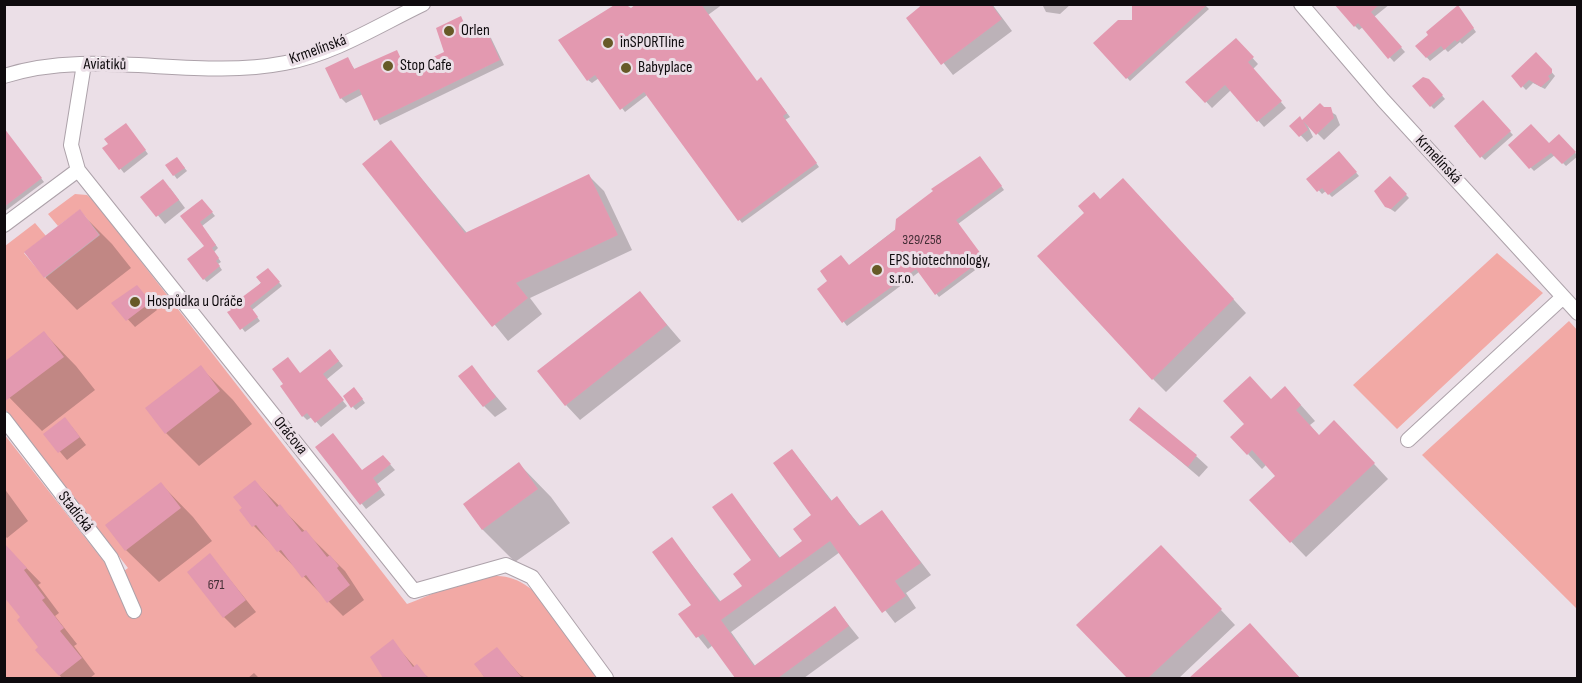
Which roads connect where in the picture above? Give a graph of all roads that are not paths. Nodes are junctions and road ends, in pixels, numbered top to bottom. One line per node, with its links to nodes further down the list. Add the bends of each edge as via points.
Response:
1 (423, 4): 4 (street, Krmelínská, via 304,58 262,66)
2 (1301, 4): 8 (street, Krmelínská)
3 (84, 64): 4 (street, Aviatiků); 5 (street, Aviatiků, via 44,66); 6 (street, Oráčova, via 71,145)
4 (206, 68)
5 (4, 76)
6 (78, 170): 7 (street); 13 (street, Oráčova, via 414,591 506,565 532,578)
7 (4, 225)
8 (1563, 297): 9 (street, Krmelínská); 11 (street)
9 (1578, 313)
10 (4, 419): 12 (street, Stadická, via 111,558)
11 (1408, 440)
12 (134, 611)
13 (606, 678)

